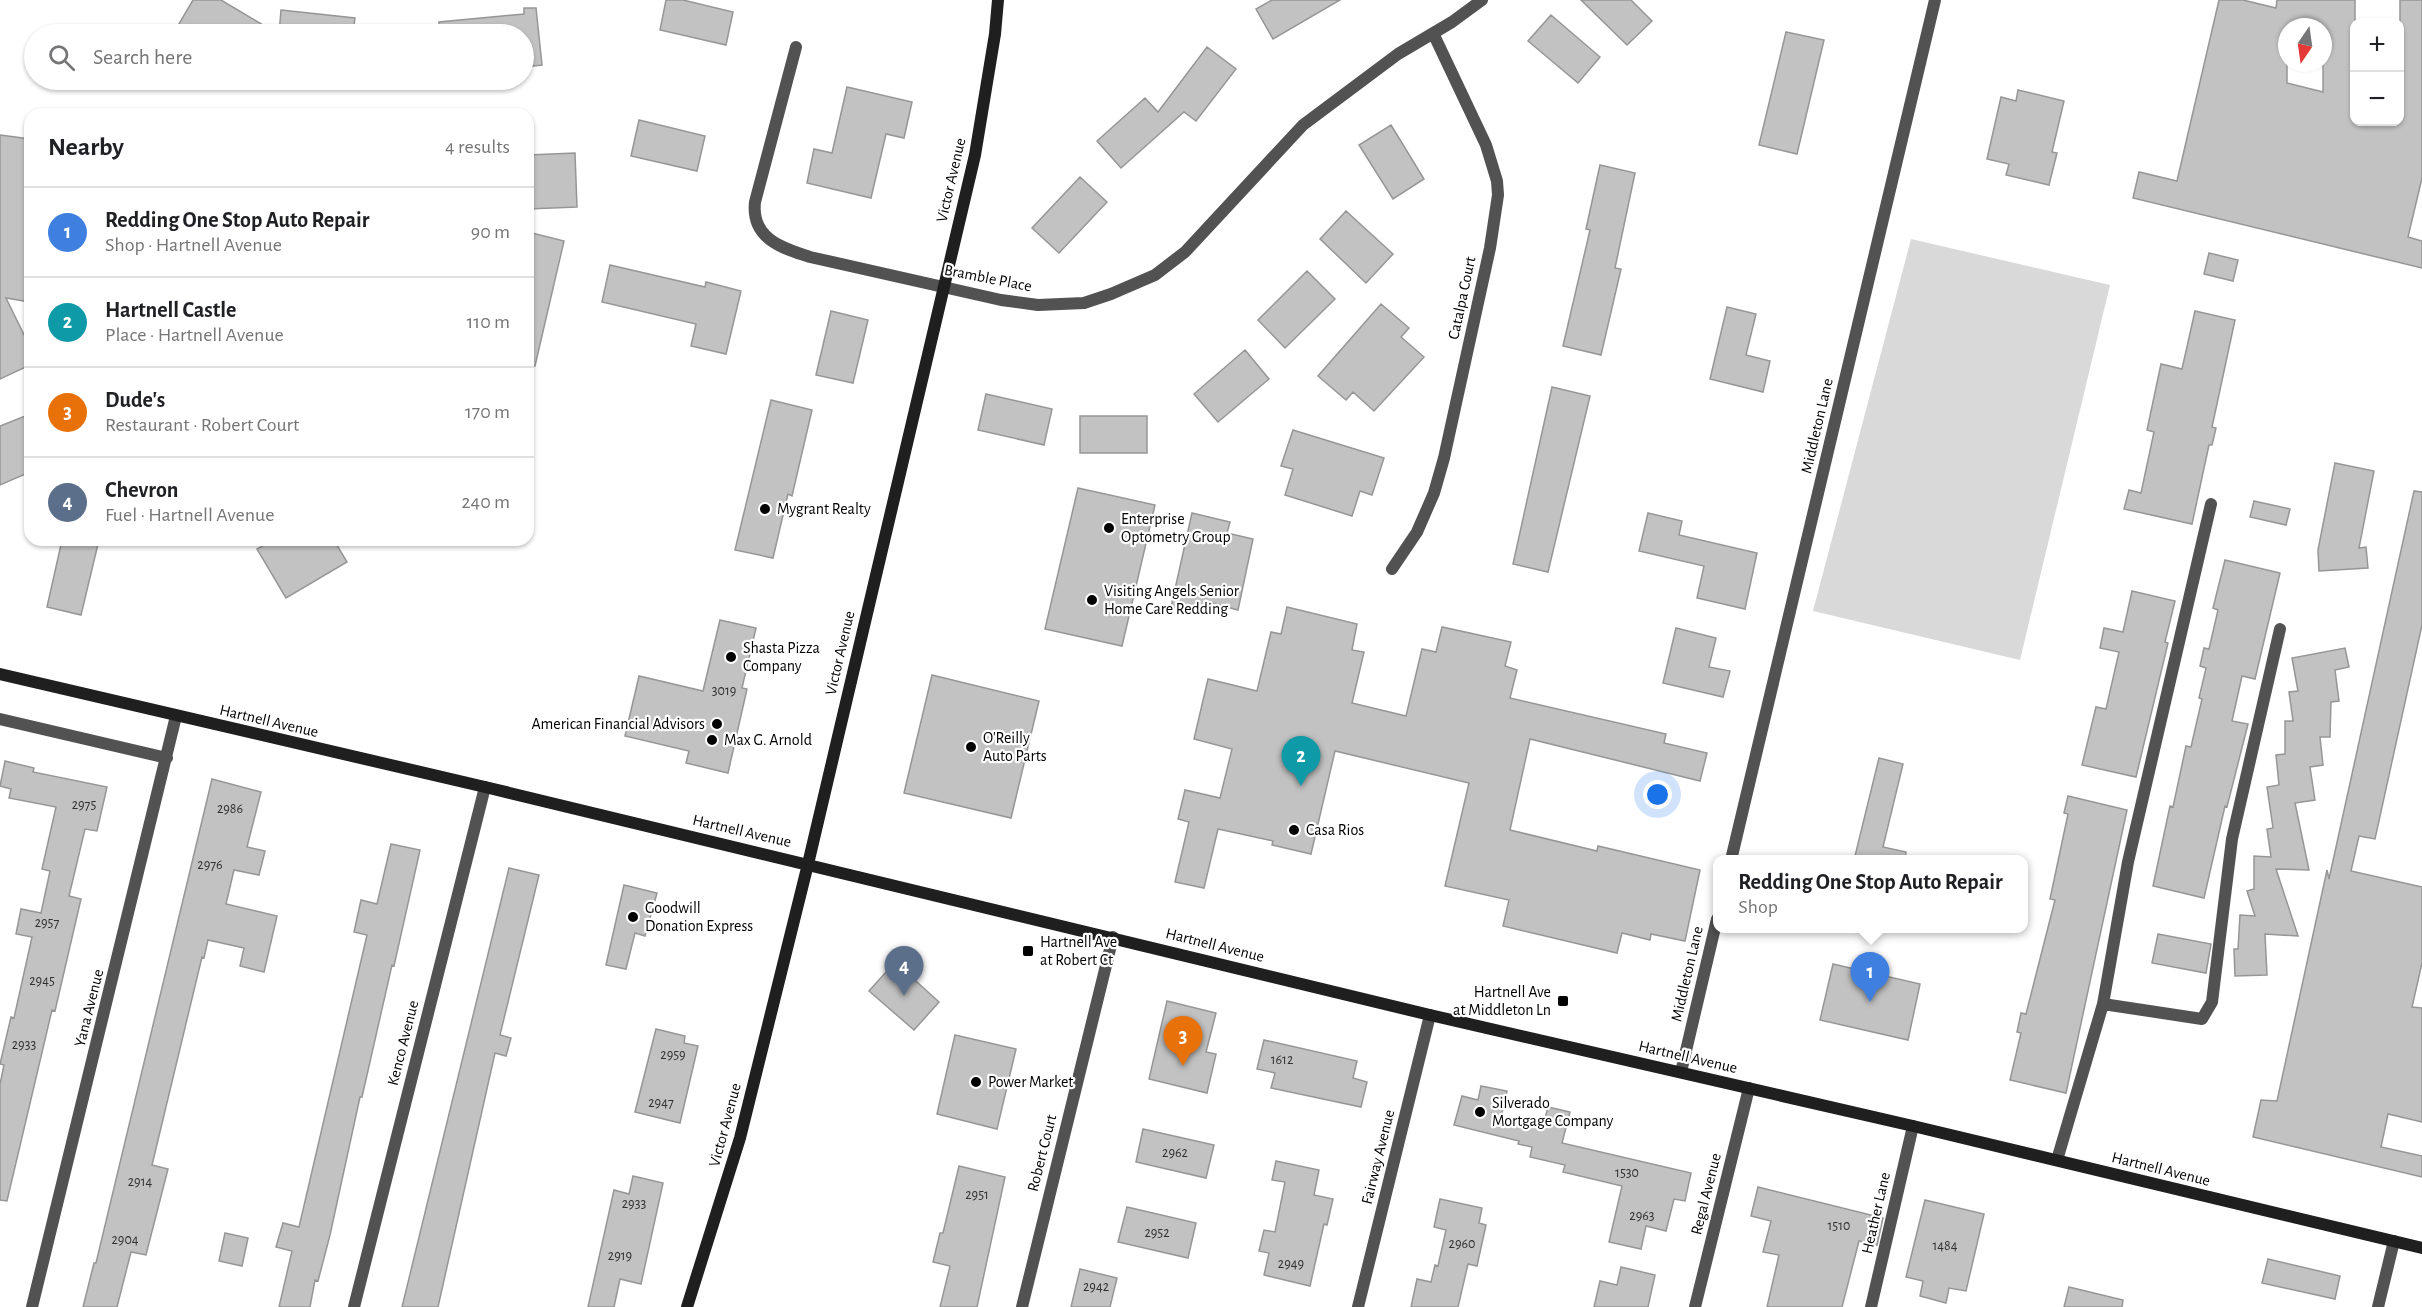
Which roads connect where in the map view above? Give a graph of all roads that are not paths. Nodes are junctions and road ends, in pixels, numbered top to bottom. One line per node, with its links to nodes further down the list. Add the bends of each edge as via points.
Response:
1 (998, 0): 6 (main road, Victor Avenue, via 975,155)
2 (1482, 0): 4 (street, Bramble Place)
3 (1935, 0): 15 (street, Middleton Lane)
4 (1433, 33): 6 (street, Bramble Place, via 1361,80 1303,125 1185,252 1155,275 1084,303 1038,305); 8 (street, Catalpa Court, via 1486,145 1497,181 1497,212 1434,493 1417,532)
5 (796, 47): 6 (street, Bramble Place, via 755,202 755,222 771,241 790,251)
6 (942, 286): 16 (main road, Victor Avenue)
7 (2211, 504): 19 (street, via 2128,862)
8 (1392, 569)
9 (2280, 630): 19 (street, via 2232,839 2212,1002 2202,1019)
10 (0, 674): 11 (main road, Hartnell Avenue)
11 (176, 716): 13 (street, Yana Avenue); 14 (main road, Hartnell Avenue)
12 (0, 719): 13 (street)
13 (167, 758): 27 (street, Yana Avenue)
14 (485, 787): 16 (main road, Hartnell Avenue); 28 (street, Kenco Avenue)
15 (1732, 855)
16 (808, 864): 18 (main road, Hartnell Avenue); 29 (main road, Victor Avenue, via 740,1137)
17 (1714, 933): 21 (street, Middleton Lane)
18 (1113, 938): 20 (main road, Hartnell Avenue); 30 (street, Robert Court)
19 (2103, 1004): 24 (street)
20 (1430, 1015): 21 (main road, Hartnell Avenue); 31 (street, Fairway Avenue)
21 (1681, 1072): 22 (main road, Hartnell Avenue)
22 (1749, 1088): 23 (main road, Hartnell Avenue); 32 (street, Regal Avenue)
23 (1913, 1126): 24 (main road, Hartnell Avenue); 33 (street, Heather Lane)
24 (2056, 1161): 25 (main road, Hartnell Avenue)
25 (2394, 1241): 26 (main road, Hartnell Avenue); 34 (street)
26 (2422, 1248)
27 (32, 1307)
28 (354, 1307)
29 (687, 1307)
30 (1022, 1307)
31 (1358, 1307)
32 (1695, 1307)
33 (1871, 1307)
34 (2378, 1307)

